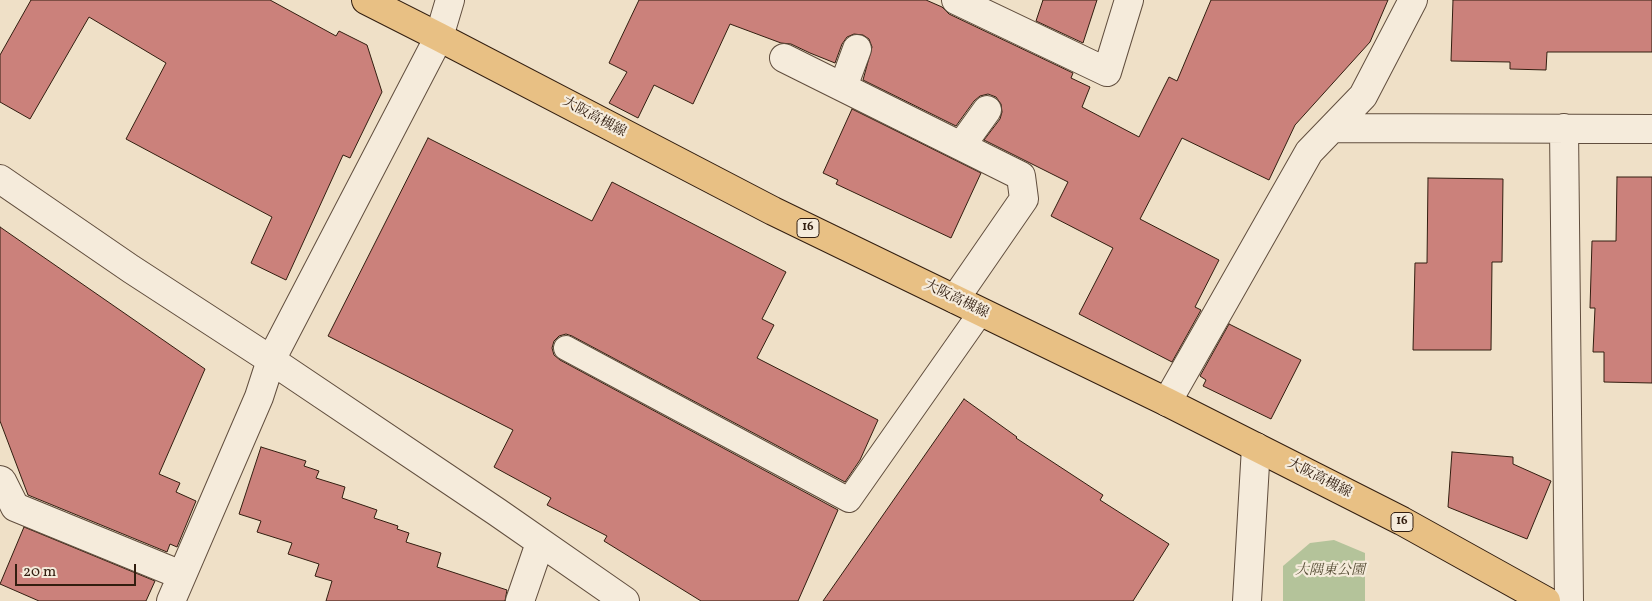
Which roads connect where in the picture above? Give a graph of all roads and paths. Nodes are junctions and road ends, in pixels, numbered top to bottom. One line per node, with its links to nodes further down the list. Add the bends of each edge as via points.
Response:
1 (366, 0): 6 (main road, 大阪高槻線 / 16)
2 (450, 0): 6 (street)
3 (956, 0): 4 (street, via 1106,72)
4 (1129, 0)
5 (1413, 0): 11 (street, via 1363,96)
6 (439, 36): 16 (main road, 大阪高槻線 / 16, via 773,211); 19 (street)
7 (857, 49): 9 (street)
8 (784, 58): 9 (street)
9 (843, 88): 14 (street)
10 (987, 110): 14 (street)
11 (1333, 128): 12 (street); 20 (street, via 1309,152)
12 (1564, 128): 13 (street); 30 (street)
13 (1652, 129)
14 (961, 146): 16 (street, via 1021,176 1024,199)
15 (0, 179): 19 (street)
16 (955, 299): 17 (main road, 大阪高槻線 / 16)
17 (982, 312): 18 (lane, via 850,500); 20 (main road, 大阪高槻線 / 16)
18 (566, 348)
19 (271, 360): 23 (street); 24 (street, via 259,397)
20 (1167, 402): 21 (main road, 大阪高槻線 / 16)
21 (1256, 447): 28 (street); 29 (main road, 大阪高槻線 / 16, via 1402,521)
22 (0, 480): 24 (street, via 15,507)
23 (540, 543): 26 (street); 27 (street)
24 (182, 575): 25 (street)
25 (171, 601)
26 (520, 601)
27 (625, 601)
28 (1247, 601)
29 (1546, 601)
30 (1569, 601)

